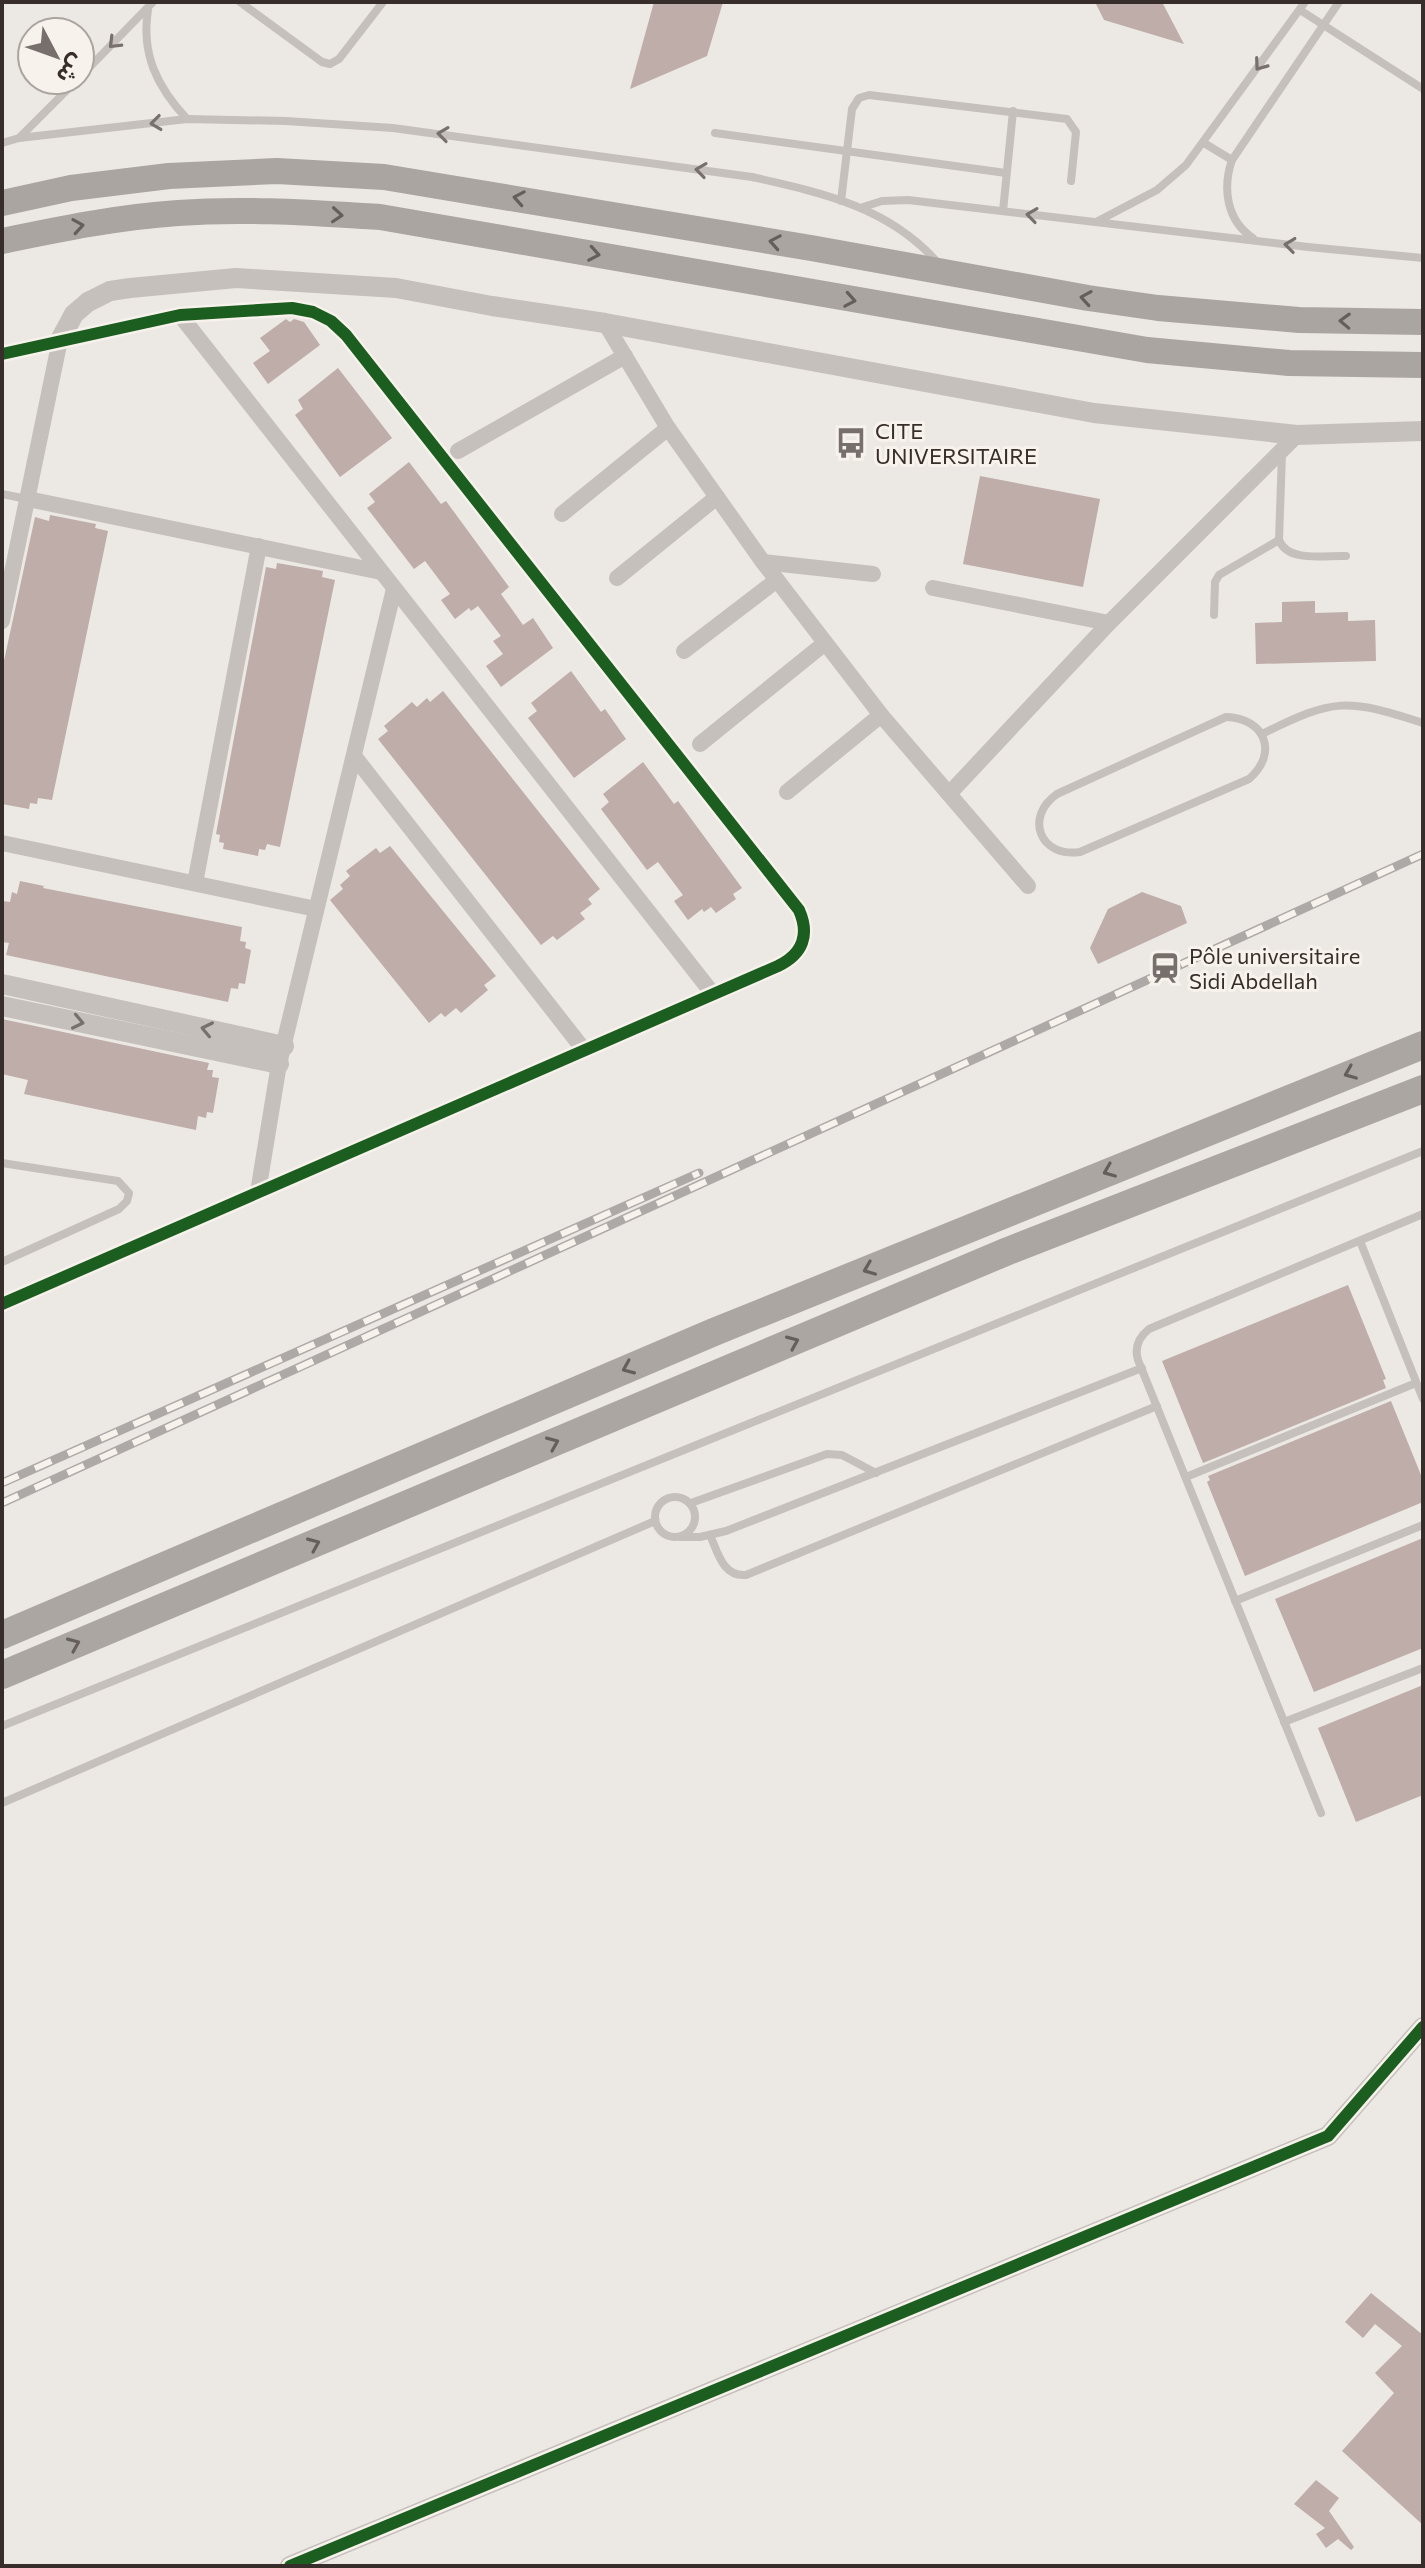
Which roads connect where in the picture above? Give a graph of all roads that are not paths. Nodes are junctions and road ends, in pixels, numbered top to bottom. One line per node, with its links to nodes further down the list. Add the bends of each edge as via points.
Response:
1 (240, 2): 2 (lane, via 330,64)
2 (383, 2)
3 (1339, 2): 6 (lane)
4 (151, 6): 7 (lane, one-way to 7); 11 (lane, via 145,29 151,67)
5 (1302, 6): 6 (lane); 15 (lane, one-way to 15)
6 (1323, 25): 8 (lane); 17 (lane)
7 (96, 62)
8 (1423, 89)
9 (62, 96): 13 (lane)
10 (1013, 111): 16 (lane, via 864,96 854,103); 18 (lane); 19 (lane, via 1060,117 1073,125)
11 (187, 119): 13 (lane, one-way to 13); 20 (lane, one-way to 11, via 752,177 393,128)
12 (715, 133): 16 (lane)
13 (19, 138): 14 (lane)
14 (2, 143)
15 (1204, 143): 17 (lane); 24 (lane, via 1157,190)
16 (847, 150): 18 (lane); 20 (lane)
17 (1232, 160): 26 (lane, via 1226,182 1229,208 1244,233)
18 (1006, 173): 23 (lane)
19 (1071, 181)
20 (841, 201): 22 (lane)
21 (2, 203): 28 (main road, one-way to 21, via 384,177 277,171 169,176)
22 (863, 207): 23 (lane, via 895,199); 28 (lane, via 910,235)
23 (1003, 211): 24 (lane, one-way to 23)
24 (1098, 221): 26 (lane)
25 (2, 241): 35 (main road, one-way to 35, via 77,225 178,213 380,217 1147,350 1289,363)
26 (1257, 241): 27 (lane, one-way to 26)
27 (1423, 258)
28 (946, 273): 30 (main road, one-way to 28, via 1299,320 1158,308)
29 (180, 315): 32 (street); 49 (street); 72 (street, via 292,308 322,317 346,335 799,910 805,937 791,960)
30 (1423, 322)
31 (605, 323): 32 (street, via 396,288 236,278 110,291 74,314); 34 (street); 38 (street, via 1094,413)
32 (60, 340): 33 (street); 43 (street)
33 (2, 354)
34 (625, 356): 36 (street); 40 (street)
35 (1423, 365)
36 (668, 428): 42 (street); 44 (street)
37 (1423, 431): 38 (street)
38 (1297, 435): 39 (street)
39 (1282, 449): 45 (lane); 57 (street)
40 (458, 451)
41 (2, 494): 43 (lane)
42 (717, 497): 48 (street); 51 (street)
43 (28, 499): 46 (street); 56 (street)
44 (562, 514)
45 (1279, 540): 47 (lane, via 1293,555); 55 (lane, via 1219,575)
46 (259, 546): 49 (street); 68 (street)
47 (1346, 556)
48 (763, 562): 50 (street); 52 (street)
49 (381, 572): 54 (street)
50 (873, 574)
51 (617, 578)
52 (777, 580): 58 (street); 59 (street)
53 (933, 588): 57 (street)
54 (394, 589): 64 (street); 72 (street)
55 (1214, 615)
56 (2, 621)
57 (1109, 623): 66 (street)
58 (825, 643): 60 (street); 63 (street)
59 (684, 651)
60 (881, 715): 65 (street); 66 (street)
61 (1423, 723): 62 (lane, via 1343,704 1303,714)
62 (1262, 734): 62 (lane, via 1266,747 1259,771 1239,784 1080,852 1057,851 1041,834 1041,811 1057,794 1218,720 1240,717)
63 (700, 744)
64 (354, 756): 70 (street); 75 (street)
65 (787, 792)
66 (949, 794): 69 (street)
67 (2, 843): 68 (street)
68 (195, 883): 70 (street)
69 (1028, 886)
70 (316, 909): 76 (street)
71 (2, 984): 76 (street, one-way to 71)
72 (713, 994): 75 (street)
73 (2, 1006): 76 (street, one-way to 76)
74 (1423, 1045): 97 (highway, one-way to 97, via 714,1332)
75 (584, 1050): 80 (street)
76 (281, 1055): 80 (street)
77 (1423, 1089): 99 (highway, one-way to 77, via 1008,1251)
78 (1423, 1151): 101 (lane)
79 (2, 1163): 83 (lane, via 118,1181 129,1193 119,1209)
80 (258, 1192): 84 (street)
81 (1423, 1214): 82 (lane)
82 (1360, 1241): 85 (lane, via 1149,1329 1137,1348); 86 (lane)
83 (2, 1262)
84 (2, 1304)
85 (1142, 1368): 88 (lane); 89 (lane)
86 (1416, 1383): 87 (lane); 90 (lane)
87 (1423, 1399)
88 (1157, 1406): 90 (lane); 94 (lane, via 751,1574 736,1575 727,1569)
89 (876, 1473): 91 (lane, via 842,1455 827,1454); 94 (lane)
90 (1186, 1477): 96 (lane)
91 (691, 1503): 92 (lane, via 677,1496 663,1500); 95 (lane, via 695,1523)
92 (655, 1521): 95 (lane, via 664,1534); 102 (lane)
93 (1423, 1525): 96 (lane)
94 (710, 1535): 95 (lane)
95 (680, 1537)
96 (1235, 1601): 100 (lane)
97 (2, 1635)
98 (1423, 1668): 100 (lane)
99 (2, 1675)
100 (1284, 1722): 103 (lane)
101 (2, 1726)
102 (2, 1803)
103 (1321, 1813)
104 (1423, 2027): 105 (street, via 1328,2136)
105 (290, 2566)

